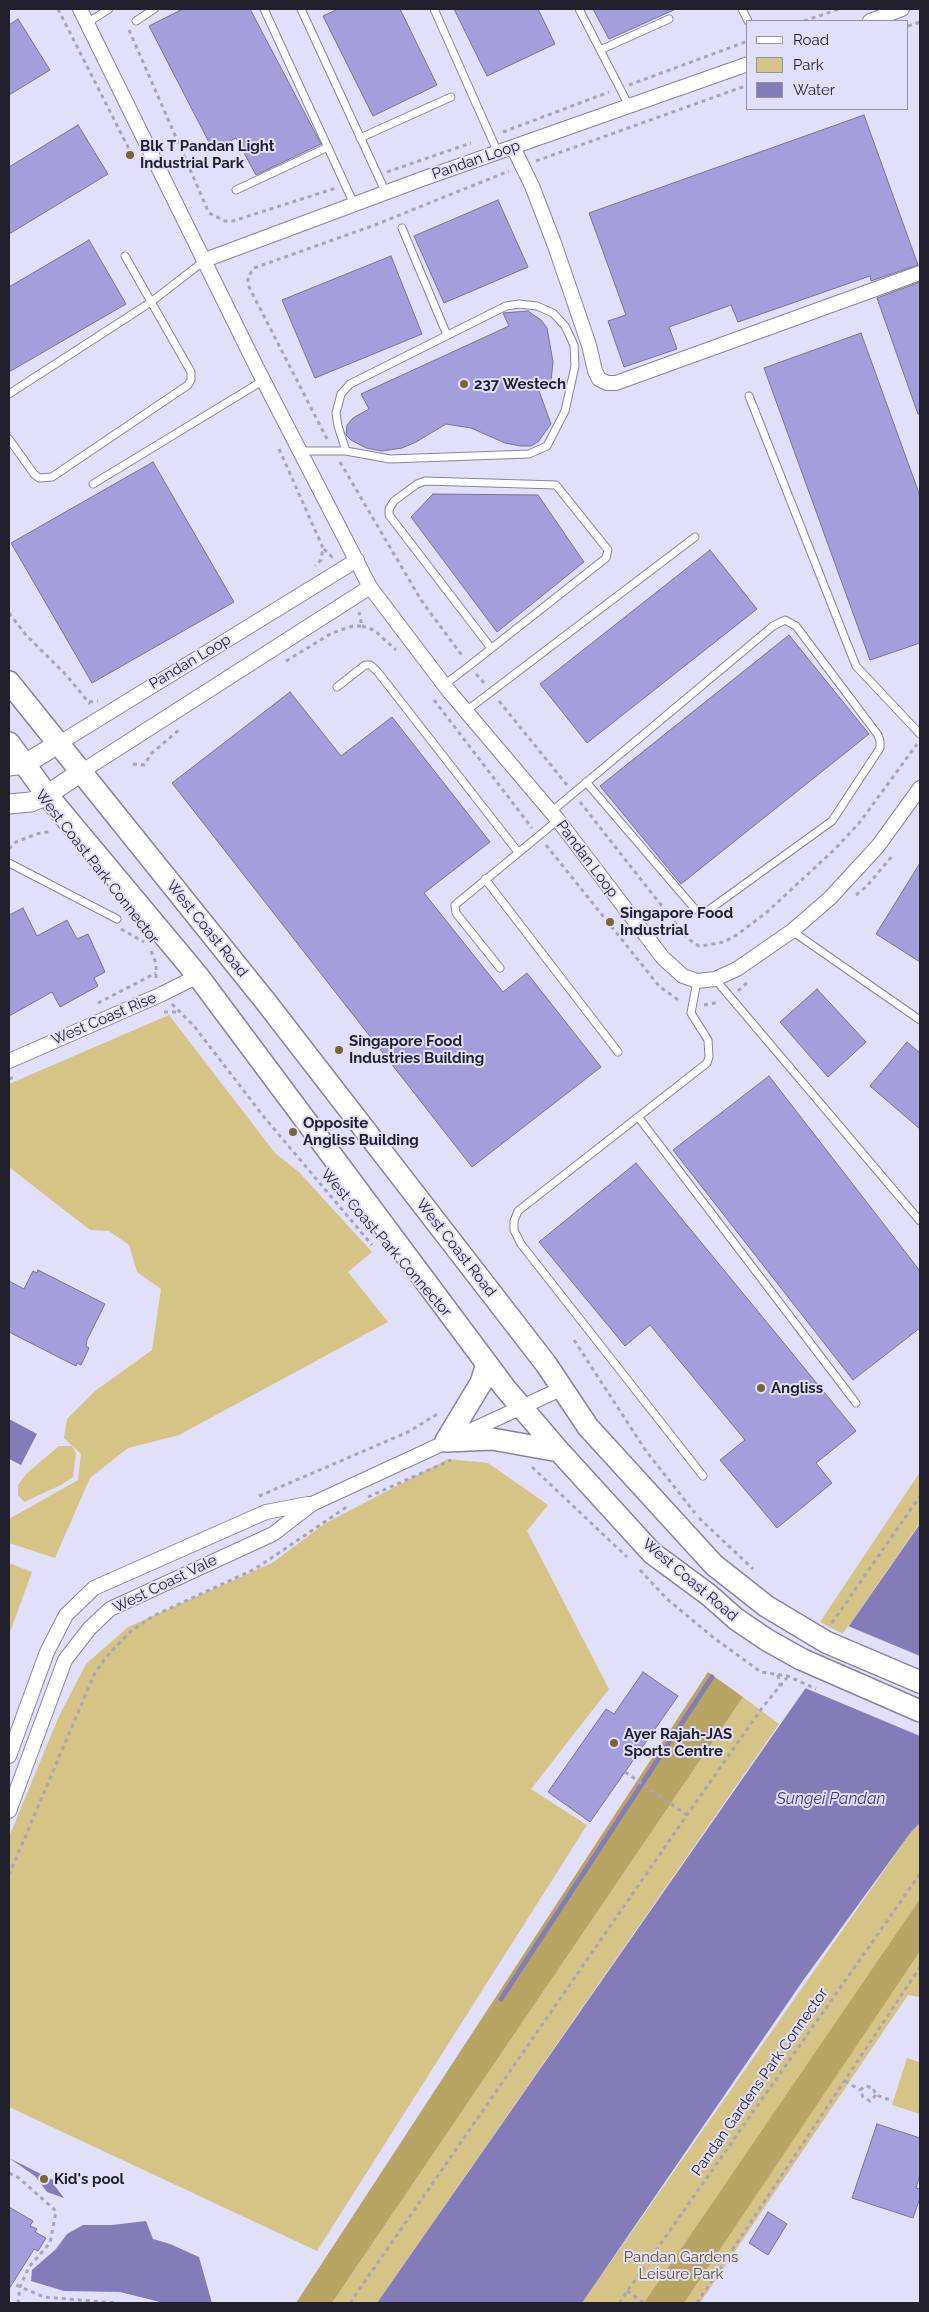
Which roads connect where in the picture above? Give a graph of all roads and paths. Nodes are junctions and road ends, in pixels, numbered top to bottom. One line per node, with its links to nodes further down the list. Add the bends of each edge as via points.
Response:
1 (80, 9): 15 (street, Pandan Loop)
2 (109, 9): 15 (lane)
3 (154, 9): 14 (lane)
4 (264, 9): 24 (lane)
5 (300, 9): 23 (lane)
6 (434, 9): 26 (lane)
7 (579, 9): 17 (lane)
8 (839, 9): 12 (path)
9 (902, 9): 10 (street)
10 (887, 11): 13 (street)
11 (669, 19): 17 (lane)
12 (807, 20)
13 (872, 20)
14 (136, 21)
15 (87, 23): 33 (street, Pandan Loop)
16 (746, 42): 20 (path)
17 (600, 50): 20 (lane)
18 (746, 65): 22 (street, Pandan Loop)
19 (746, 86): 27 (path)
20 (620, 88): 22 (lane)
21 (451, 97): 23 (lane)
22 (629, 106): 25 (street, Pandan Loop)
23 (360, 138): 29 (lane)
24 (328, 147): 28 (lane); 30 (lane)
25 (513, 148): 26 (street, Pandan Loop); 27 (street)
26 (498, 153): 29 (street, Pandan Loop)
27 (523, 166): 34 (street, via 554,243 595,371 607,383 616,383); 42 (path, via 375,225 254,268 248,284)
28 (236, 190)
29 (386, 193): 30 (street, Pandan Loop)
30 (354, 204): 33 (street, Pandan Loop)
31 (402, 228): 36 (lane)
32 (125, 256): 35 (lane)
33 (205, 260): 35 (lane); 37 (street, Pandan Loop)
34 (920, 273)
35 (152, 302): 38 (lane); 40 (lane, via 191,372 188,385 52,477 39,478 34,474)
36 (447, 335): 43 (lane, via 350,384 341,394 336,412); 43 (lane, via 506,306 519,304 537,306 553,313 565,326 574,345 575,366 565,411 547,446 529,454 390,459)
37 (264, 380): 41 (street, Pandan Loop); 44 (lane)
38 (9, 394)
39 (750, 396): 60 (lane, via 856,666)
40 (9, 439)
41 (301, 451): 42 (lane); 46 (street, Pandan Loop)
42 (333, 451): 43 (lane); 52 (path, via 421,600)
43 (346, 451)
44 (93, 484)
45 (695, 537): 56 (lane)
46 (357, 560): 47 (street, Pandan Loop); 63 (street, Pandan Loop)
47 (370, 587): 54 (street, Pandan Loop); 65 (street)
48 (9, 613): 58 (path)
49 (362, 626): 51 (path, via 374,630)
50 (491, 648): 50 (lane, via 606,558 607,546 556,485 425,481 417,484 394,501 389,514); 52 (lane)
51 (399, 654)
52 (469, 666): 54 (lane); 56 (path)
53 (9, 682): 63 (main road, West Coast Road)
54 (444, 685): 59 (street, Pandan Loop)
55 (337, 687): 75 (lane, via 365,665 377,671)
56 (492, 692): 59 (lane); 68 (path)
57 (428, 693): 66 (path)
58 (94, 708)
59 (466, 711): 72 (street, Pandan Loop)
60 (920, 734)
61 (920, 740): 68 (path, via 860,822 836,848 767,912 724,942 707,946 699,946 687,938)
62 (9, 743): 64 (main road, West Coast Road)
63 (58, 744): 64 (street, Pandan Loop); 65 (main road, West Coast Road)
64 (17, 765): 69 (main road, West Coast Road)
65 (81, 772): 69 (street); 94 (main road, West Coast Road, via 266,1002)
66 (493, 777)
67 (586, 782): 67 (lane, via 694,908 706,912 832,821 880,748 880,741 796,626 784,620); 68 (lane)
68 (573, 793): 72 (lane)
69 (47, 795): 71 (street, via 31,802); 82 (main road, West Coast Road)
70 (918, 795): 80 (street, via 878,846 830,898)
71 (9, 804)
72 (555, 816): 75 (lane); 84 (street, Pandan Loop, via 662,958 683,976)
73 (58, 836): 74 (path, West Coast Park Connector, via 51,830 16,842)
74 (9, 849)
75 (518, 852): 77 (lane)
76 (9, 863): 78 (lane)
77 (485, 879): 81 (lane, via 458,901 454,909); 87 (lane)
78 (117, 919)
79 (137, 931): 85 (path, West Coast Park Connector, via 156,963 156,984)
80 (792, 931): 83 (street, via 736,970); 86 (lane)
81 (500, 968)
82 (198, 976): 85 (street, West Coast Rise); 93 (main road, West Coast Road)
83 (715, 979): 84 (street); 90 (lane)
84 (697, 981): 89 (lane, via 691,1013 708,1040 707,1063)
85 (162, 994): 88 (street, West Coast Rise); 91 (path, West Coast Park Connector, via 194,1026 264,1117)
86 (920, 1020)
87 (618, 1052)
88 (9, 1061)
89 (638, 1118): 95 (lane); 100 (lane, via 518,1211 514,1230 521,1244)
90 (920, 1221)
91 (379, 1253)
92 (574, 1340): 106 (path, via 646,1451 698,1516)
93 (487, 1364): 96 (main road, West Coast Road); 98 (main road)
94 (563, 1388): 96 (street, West Coast Vale); 107 (main road, West Coast Road, via 588,1427 714,1565 766,1606)
95 (856, 1403)
96 (522, 1407): 98 (street, West Coast Vale); 99 (main road, West Coast Road)
97 (443, 1410): 102 (path, via 408,1432)
98 (451, 1450): 99 (main road, via 492,1439); 103 (path); 104 (street, West Coast Vale)
99 (559, 1451): 108 (main road, West Coast Road, via 652,1553 736,1619)
100 (704, 1476)
101 (920, 1496): 107 (path)
102 (256, 1498)
103 (367, 1498)
104 (312, 1504): 113 (street, West Coast Vale, via 266,1512 94,1588 66,1615 47,1652); 115 (street, West Coast Vale, via 273,1534 110,1609 89,1629 65,1660)
105 (348, 1506): 118 (path, via 255,1569 154,1616 132,1631 106,1657 94,1675)
106 (754, 1570)
107 (827, 1635): 110 (main road, West Coast Road)
108 (806, 1661): 111 (path); 112 (main road, West Coast Road)
109 (778, 1675): 111 (path)
110 (920, 1682)
111 (780, 1686): 116 (path)
112 (920, 1711)
113 (9, 1756)
114 (625, 1772): 116 (path)
115 (9, 1810)
116 (687, 1815): 130 (path)
117 (920, 1874): 127 (path, Pandan Gardens Park Connector)
118 (9, 1875)
119 (920, 1967): 120 (path)
120 (845, 2081): 121 (path); 133 (path)
121 (860, 2090): 122 (path, via 866,2086 873,2088); 122 (path, via 870,2101)
122 (876, 2094): 123 (path)
123 (893, 2101)
124 (9, 2173): 126 (path, via 56,2211 50,2243 29,2267)
125 (9, 2282): 126 (path)
126 (20, 2287): 128 (path); 129 (path, via 44,2297)
127 (627, 2291): 131 (path, Pandan Gardens Park Connector); 132 (path)
128 (18, 2303)
129 (116, 2303)
130 (350, 2303)
131 (619, 2303)
132 (644, 2303)
133 (697, 2303)

